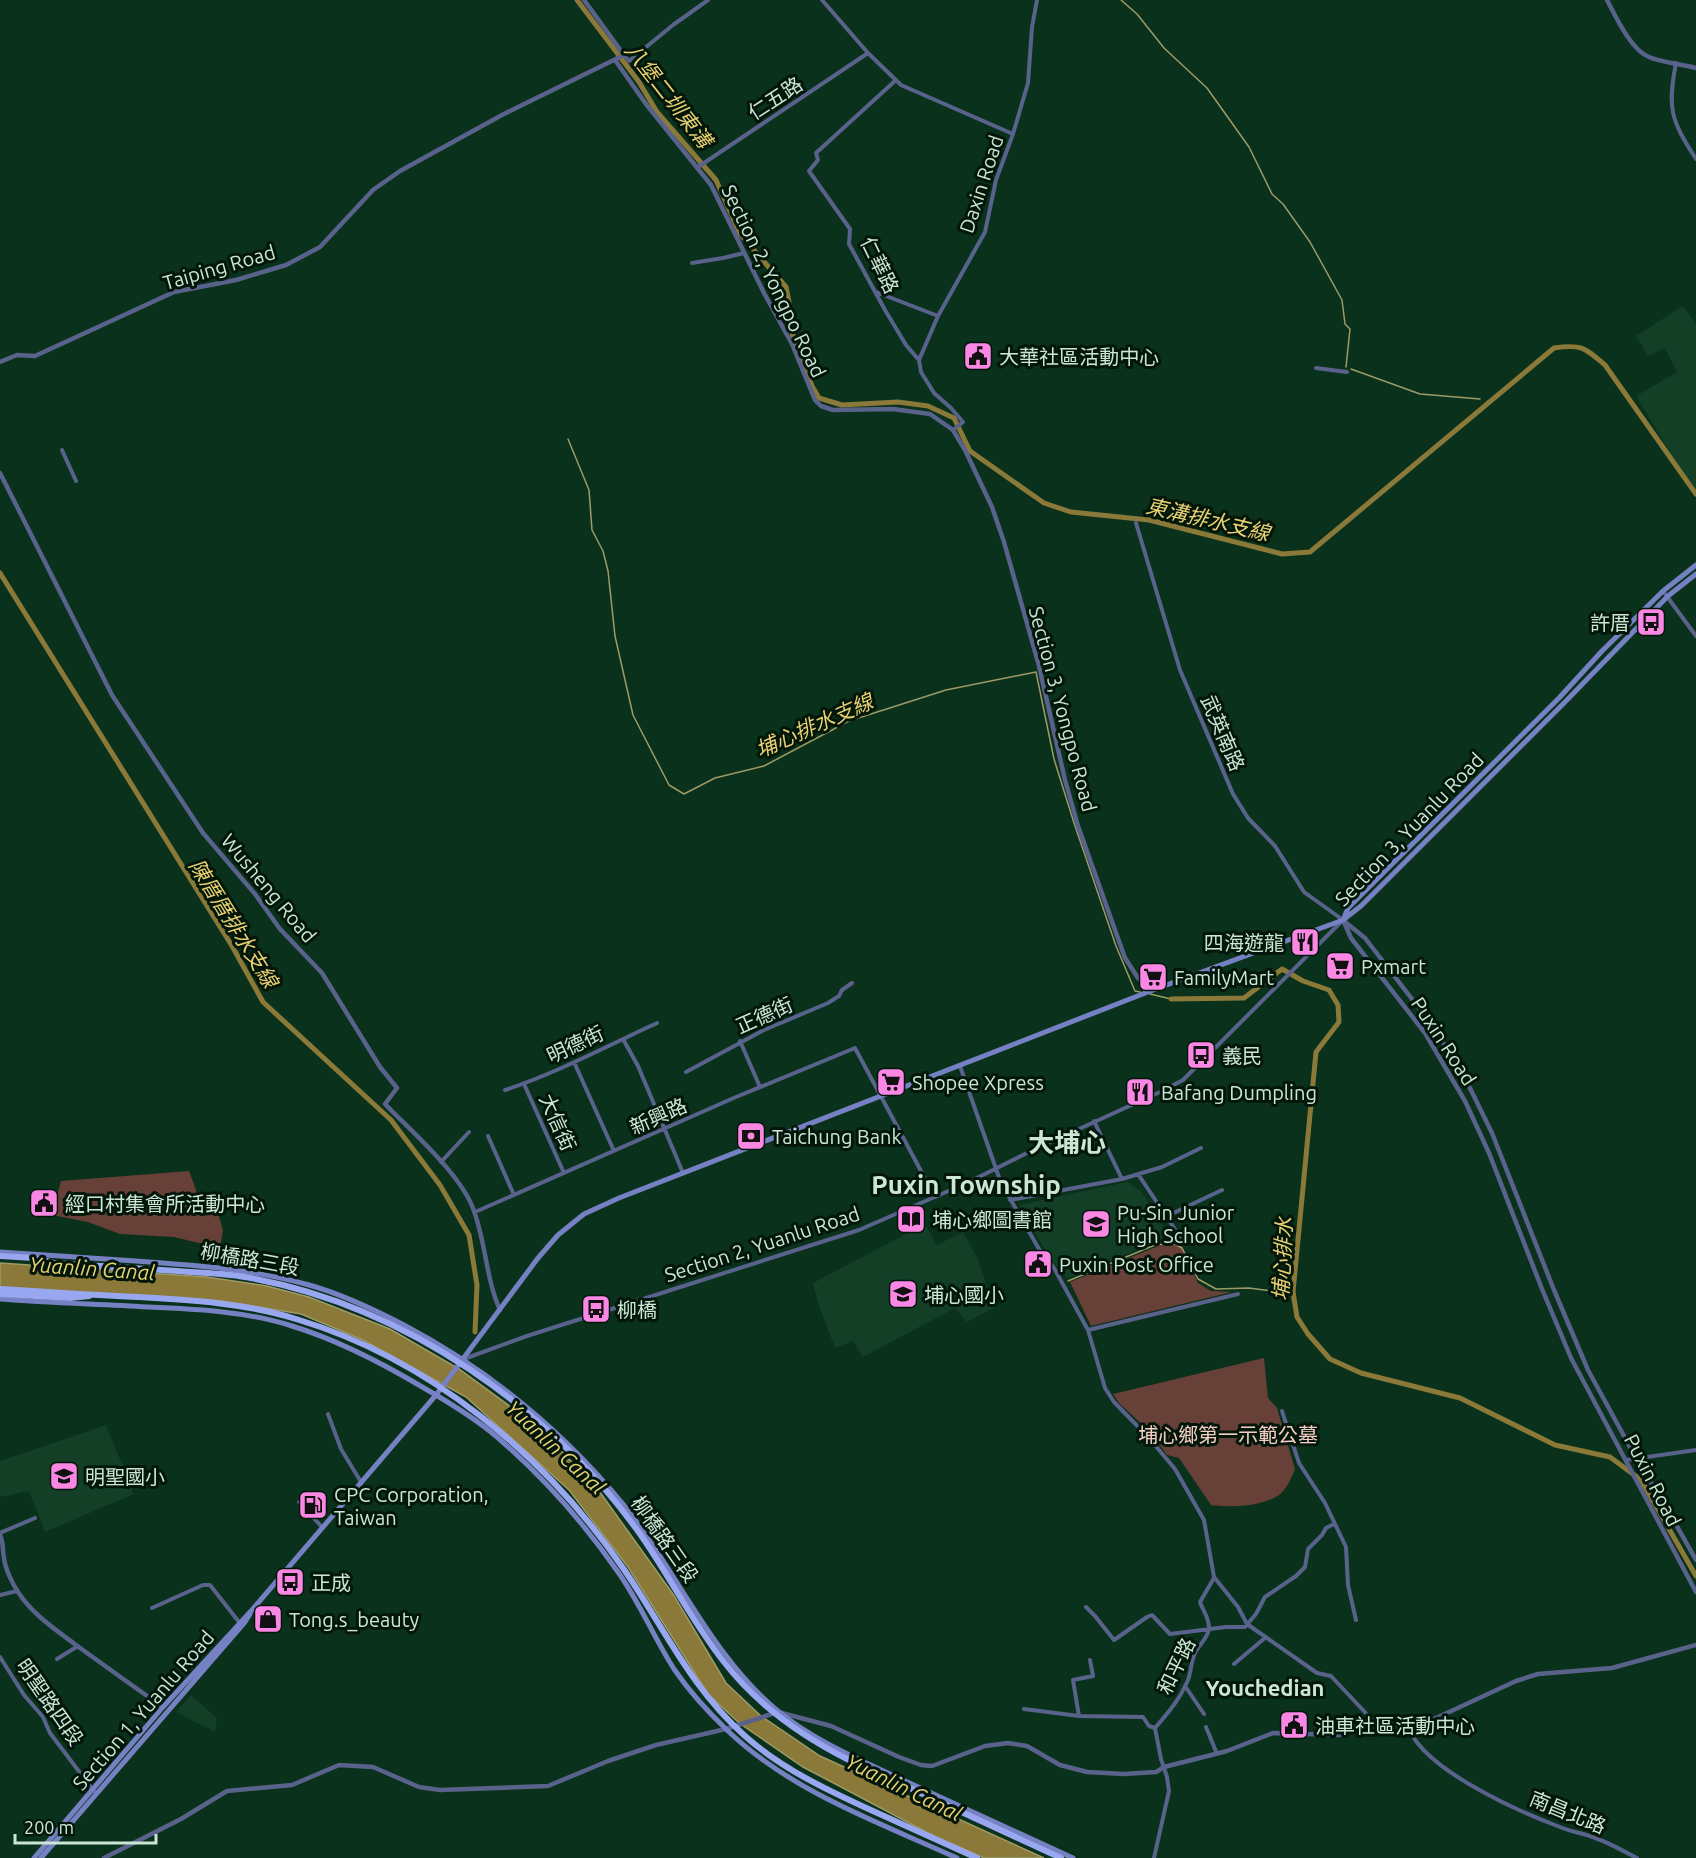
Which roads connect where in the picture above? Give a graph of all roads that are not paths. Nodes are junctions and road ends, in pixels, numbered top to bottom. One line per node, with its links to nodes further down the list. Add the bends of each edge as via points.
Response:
1 (584, 0): 7 (street)
2 (708, 0): 7 (street, via 629,61)
3 (822, 0): 6 (street)
4 (1037, 0): 12 (street, Daxin Road, via 1028,83)
5 (1607, 0): 9 (street, via 1641,52)
6 (868, 53): 11 (street); 14 (street, 仁五路)
7 (624, 55): 8 (street, Taiping Road)
8 (615, 60): 14 (street, Section 2, Yongpo Road); 20 (street, Taiping Road, via 400,171 373,190 320,247 294,260 236,280 174,292 35,356 17,355)
9 (1676, 63): 10 (street); 13 (street, via 1671,112)
10 (1696, 68)
11 (896, 80): 12 (street); 17 (street, 仁華路, via 816,153 818,160 809,171 850,229 849,244)
12 (1013, 134): 18 (street, Daxin Road, via 996,180 985,232)
13 (1696, 159)
14 (698, 167): 15 (street, Section 2, Yongpo Road)
15 (744, 253): 16 (street); 23 (street, Section 2, Yongpo Road, via 821,406 833,410 919,412 930,414)
16 (692, 263)
17 (876, 292): 18 (street); 19 (street, 仁華路)
18 (938, 316): 19 (street, Daxin Road)
19 (919, 360): 23 (street, via 921,372 934,393 963,422)
20 (0, 362)
21 (1316, 368): 22 (street)
22 (1347, 372)
23 (953, 430): 34 (street, Section 3, Yongpo Road, via 992,507 1004,542 1039,666 1065,780 1116,935 1138,978)
24 (62, 450): 26 (street)
25 (0, 472): 51 (street, Wusheng Road, via 112,695 203,833 280,930 322,973 397,1088 386,1104)
26 (76, 481)
27 (1136, 523): 32 (street, 武英南路, via 1180,670 1233,794 1248,818 1275,846 1304,892)
28 (1696, 565): 30 (main road, Section 3, Yuanlu Road)
29 (1696, 574): 30 (main road, Section 3, Yuanlu Road)
30 (1665, 593): 31 (street); 32 (main road, Section 3, Yuanlu Road, via 1602,651 1348,908)
31 (1696, 636)
32 (1342, 920): 34 (main road, Section 1, Yuanlu Road); 45 (street, Section 2, Yuanlu Road, via 1183,1080); 77 (street, Puxin Road, via 1365,938 1387,966 1432,1025 1464,1076 1492,1133 1588,1370); 78 (street, Puxin Road, via 1351,938 1425,1034 1465,1101 1490,1153 1566,1347)
33 (852, 982): 37 (street, 正德街, via 828,1003)
34 (1153, 990): 39 (main road, Section 1, Yuanlu Road)
35 (657, 1023): 36 (street, 明德街)
36 (623, 1039): 38 (street, 明德街); 46 (street)
37 (740, 1041): 40 (street, 正德街); 42 (street)
38 (574, 1062): 41 (street, 明德街); 50 (street)
39 (960, 1066): 44 (main road, Section 1, Yuanlu Road); 52 (street)
40 (686, 1071)
41 (524, 1084): 43 (street, 明德街); 53 (street, 大信街)
42 (760, 1088): 44 (street, 新興路, via 855,1048); 46 (street, 新興路)
43 (505, 1090)
44 (880, 1097): 54 (main road, Section 1, Yuanlu Road); 59 (street)
45 (1094, 1121): 52 (street, Section 2, Yuanlu Road); 56 (street)
46 (665, 1129): 50 (street, 新興路); 54 (street)
47 (469, 1132): 51 (street)
48 (488, 1136): 58 (street)
49 (1201, 1148): 55 (street)
50 (614, 1151): 53 (street, 新興路)
51 (440, 1162): 61 (street, Wusheng Road, via 466,1193)
52 (996, 1167): 59 (street, Section 2, Yuanlu Road); 60 (street)
53 (564, 1173): 58 (street, 新興路)
54 (684, 1173): 70 (main road, Section 1, Yuanlu Road, via 573,1220 538,1258)
55 (1138, 1174): 56 (street); 62 (street)
56 (1122, 1179): 60 (street)
57 (1222, 1190): 62 (street)
58 (514, 1196): 61 (street, 新興路)
59 (935, 1197): 72 (street, Section 2, Yuanlu Road, via 859,1230)
60 (1010, 1200): 71 (street)
61 (475, 1212): 70 (street, Wusheng Road, via 492,1294)
62 (1167, 1216): 63 (street)
63 (1184, 1244)
64 (0, 1256): 72 (main road, 柳橋路三段, via 195,1265 310,1285 368,1306); 123 (highway, bridge, via 249,1277 312,1293 418,1339 492,1386 538,1422 581,1464 638,1532 723,1661 787,1724 822,1747)
65 (0, 1289): 68 (highway, bridge)
66 (0, 1294): 68 (highway, bridge, via 70,1298)
67 (1238, 1294): 71 (street)
68 (94, 1295): 122 (highway, bridge, via 192,1300 298,1319 400,1363 471,1407 534,1461 587,1520 625,1570 681,1662 712,1703 746,1738 833,1792)
69 (0, 1299): 73 (main road, via 191,1309 270,1319 350,1348)
70 (500, 1310): 72 (main road, Section 1, Yuanlu Road)
71 (1088, 1330): 86 (street, via 1105,1388 1175,1469 1204,1520)
72 (464, 1359): 73 (main road, Section 1, Yuanlu Road); 107 (main road, 柳橋路三段, via 540,1417 584,1459 641,1527 724,1653)
73 (436, 1395): 79 (main road, Section 1, Yuanlu Road); 114 (main road, via 496,1437 581,1524 625,1582 674,1668)
74 (1282, 1411): 82 (street, via 1299,1462)
75 (328, 1414): 79 (street, via 341,1449)
76 (1696, 1450): 77 (street)
77 (1636, 1458): 78 (street); 85 (street, Puxin Road)
78 (1626, 1460): 88 (street, Puxin Road)
79 (361, 1482): 83 (main road, Section 1, Yuanlu Road)
80 (299, 1502): 83 (street)
81 (35, 1518): 84 (street)
82 (1334, 1524): 93 (street, via 1346,1547 1348,1585); 95 (street, via 1308,1549 1305,1567 1265,1597)
83 (322, 1527): 92 (main road, Section 1, Yuanlu Road)
84 (0, 1534): 87 (street, via 3,1559)
85 (1696, 1560)
86 (1214, 1578): 95 (street); 96 (street, 和平路, via 1200,1602)
87 (17, 1591): 89 (street); 99 (street, via 43,1621)
88 (1696, 1593)
89 (0, 1595)
90 (1086, 1607): 96 (street, via 1114,1640 1152,1615 1170,1634)
91 (152, 1608): 94 (street, via 210,1585)
92 (252, 1610): 94 (main road, Section 1, Yuanlu Road); 117 (main road, Section 1, Yuanlu Road)
93 (1356, 1620)
94 (239, 1622): 105 (main road, Section 1, Yuanlu Road)
95 (1247, 1624): 96 (street); 97 (street)
96 (1209, 1628): 104 (street, 和平路, via 1195,1652)
97 (1266, 1636): 103 (street); 110 (street, via 1317,1673 1331,1676)
98 (1696, 1645): 111 (street, via 1612,1668 1538,1674 1434,1719)
99 (78, 1646): 101 (street); 105 (street)
100 (0, 1658): 117 (street, 明聖路四段)
101 (57, 1659)
102 (1090, 1660): 109 (street, via 1093,1676 1073,1680)
103 (1234, 1664)
104 (1185, 1686): 108 (street); 113 (street, 和平路)
105 (163, 1707): 117 (main road, Section 1, Yuanlu Road)
106 (1024, 1709): 109 (street)
107 (778, 1712): 114 (street); 116 (street, via 831,1726 921,1765 932,1766 985,1746 1008,1743 1028,1746 1060,1765 1087,1772 1156,1772); 124 (main road, 柳橋路三段, via 848,1755)
108 (1204, 1714)
109 (1079, 1716): 113 (street, via 1143,1717)
110 (1375, 1723): 111 (street); 115 (street, via 1339,1735 1273,1733)
111 (1408, 1724): 126 (street, 南昌北路, via 1418,1745 1455,1775 1561,1828)
112 (1206, 1727): 115 (street)
113 (1155, 1728): 116 (street)
114 (726, 1729): 120 (street, via 656,1745 548,1786 440,1790 419,1787 373,1767 339,1765 292,1785 227,1791 182,1819); 121 (main road, via 802,1786)
115 (1217, 1754): 116 (street)
116 (1164, 1767): 125 (street, via 1169,1791)
117 (94, 1792): 118 (main road, Section 1, Yuanlu Road); 119 (main road, Section 1, Yuanlu Road)
118 (34, 1858)
119 (41, 1858)
120 (104, 1858)
121 (957, 1858)
122 (977, 1858)
123 (1061, 1858)
124 (1073, 1858)
125 (1154, 1858)
126 (1637, 1858)

